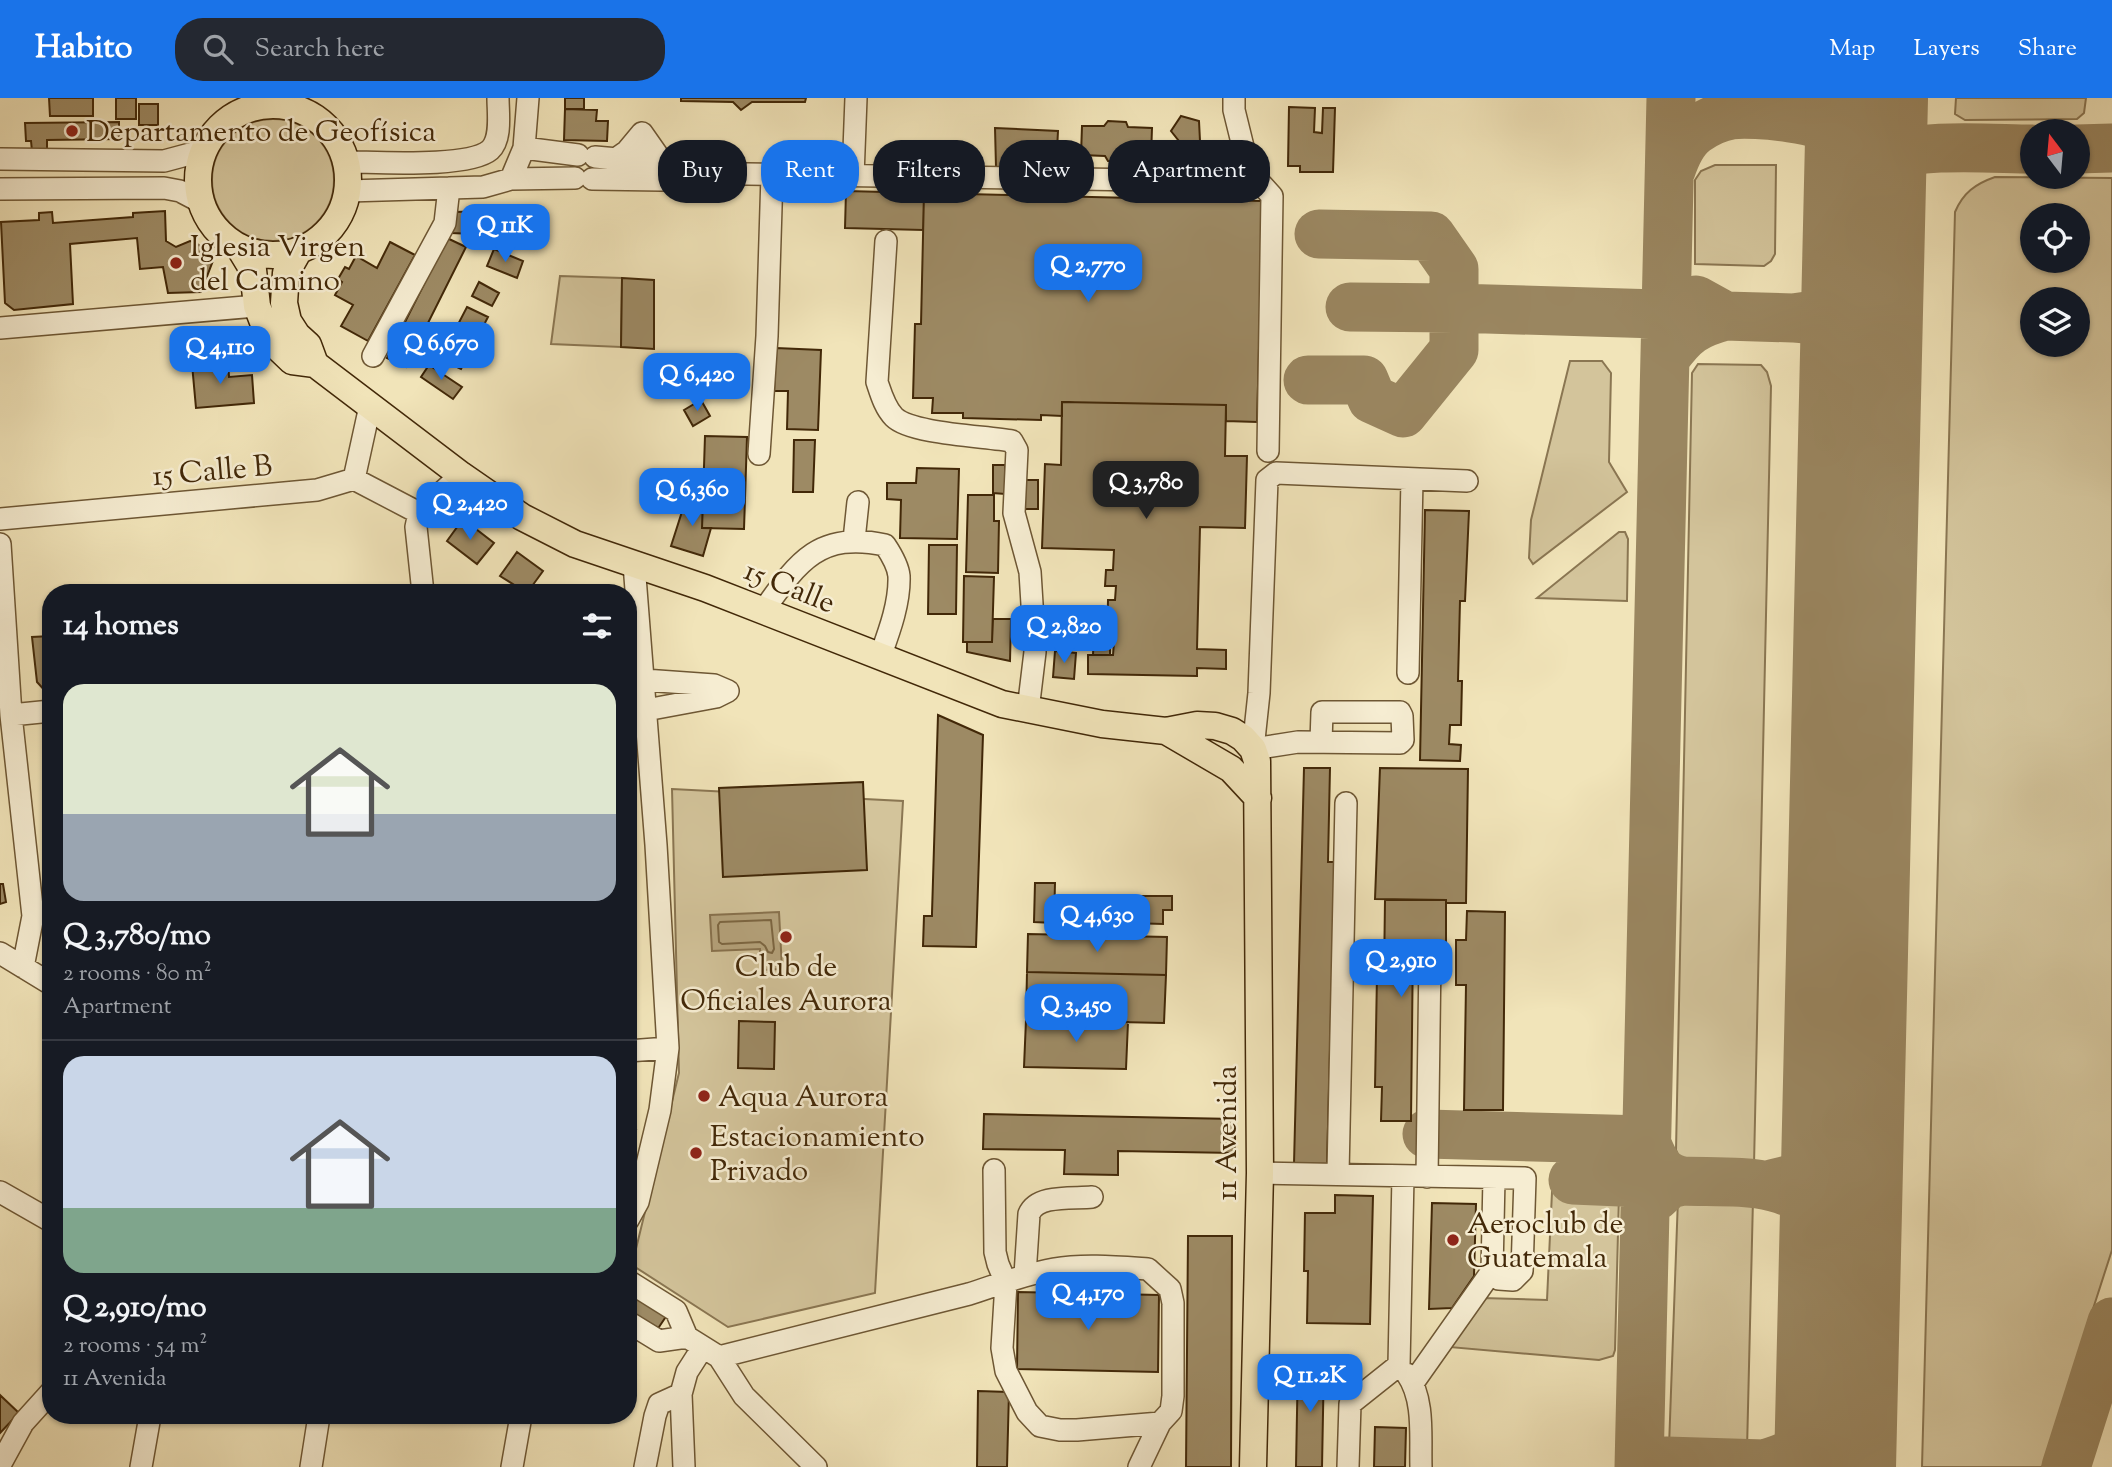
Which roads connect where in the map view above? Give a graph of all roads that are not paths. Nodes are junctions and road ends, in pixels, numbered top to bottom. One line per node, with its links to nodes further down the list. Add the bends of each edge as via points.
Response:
1 (498, 98): 11 (street, via 498,133 492,149 474,158)
2 (528, 98): 8 (street)
3 (856, 98): 7 (street)
4 (1234, 98): 30 (street, via 1249,171 1272,196)
5 (248, 104): 6 (main road); 9 (main road)
6 (302, 105): 11 (main road, via 335,137)
7 (854, 140)
8 (524, 148): 12 (street); 14 (street)
9 (205, 150): 10 (street, via 163,160); 20 (main road, via 198,184)
10 (0, 159)
11 (346, 162): 19 (main road)
12 (658, 165)
13 (859, 176): 16 (street)
14 (511, 179): 15 (street); 17 (street, via 483,187)
15 (658, 180)
16 (1108, 180)
17 (449, 188): 19 (street); 27 (street, via 444,223)
18 (0, 189): 20 (street, via 164,188)
19 (348, 191): 24 (main road, via 332,227)
20 (201, 202): 23 (main road, via 223,236)
21 (771, 203): 31 (street)
22 (886, 241): 50 (street, via 877,382 889,409 909,426 1012,441 1017,450 1014,513 1030,572 1035,652)
23 (239, 247): 24 (main road, via 258,254); 25 (main road, 15 Calle, via 253,270)
24 (299, 250): 28 (main road, 15 Calle, via 286,273 284,303 288,321 308,345)
25 (257, 306): 26 (street); 28 (main road, 15 Calle, via 262,325 281,352 292,361)
26 (0, 328)
27 (373, 355)
28 (315, 364): 29 (main road, 15 Calle)
29 (370, 406): 32 (main road, 15 Calle); 33 (street)
30 (1268, 451)
31 (759, 454)
32 (461, 475): 37 (street); 41 (main road, 15 Calle, via 522,517 575,544)
33 (354, 479): 37 (street); 38 (street, 15 Calle B, via 317,490)
34 (1412, 479): 35 (street); 47 (street); 55 (street, via 1276,473 1269,477)
35 (1467, 481)
36 (858, 502): 39 (street)
37 (419, 513): 42 (street, via 416,527)
38 (0, 519)
39 (854, 540): 45 (street, via 802,561); 46 (street, via 885,545 899,574 894,613)
40 (0, 544): 52 (street)
41 (634, 564): 43 (street); 45 (main road, 15 Calle)
42 (422, 584)
43 (636, 584)
44 (637, 599): 48 (street)
45 (763, 611): 46 (main road, 15 Calle)
46 (880, 657): 50 (main road, 15 Calle, via 989,700)
47 (1408, 673)
48 (644, 680): 49 (street); 49 (street, via 714,685 728,691)
49 (646, 710): 63 (street)
50 (1028, 710): 53 (main road, 15 Calle)
51 (42, 712): 52 (street)
52 (11, 715): 58 (street)
53 (1166, 731): 55 (main road, via 1214,726 1232,731); 56 (main road, via 1231,769)
54 (1321, 742): 55 (street)
55 (1253, 749): 56 (main road, 11 Avenida)
56 (1258, 798): 66 (main road, 11 Avenida)
57 (1346, 803): 67 (street)
58 (42, 915): 61 (street)
59 (0, 953): 61 (street)
60 (1430, 956): 69 (street)
61 (23, 967): 62 (street)
62 (42, 979)
63 (668, 1048): 64 (street); 73 (street, via 660,1110)
64 (637, 1050)
65 (994, 1170): 76 (street, via 995,1252 998,1264)
66 (1260, 1173): 67 (street); 96 (main road, 11 Avenida)
67 (1338, 1174): 68 (street)
68 (1403, 1176): 69 (street); 80 (street)
69 (1427, 1177): 70 (street)
70 (1494, 1178): 75 (street); 75 (street, via 1525,1178 1522,1271 1513,1280 1499,1279)
71 (0, 1192): 74 (street)
72 (1092, 1197): 76 (street, via 1040,1201 1032,1206)
73 (637, 1204)
74 (42, 1216)
75 (1492, 1270): 81 (street)
76 (1016, 1279): 79 (street, via 969,1294); 84 (street, via 1002,1348 1006,1371 1027,1412 1040,1426 1077,1430); 84 (street, via 1057,1268 1147,1269 1170,1289 1174,1396 1171,1411)
77 (637, 1287): 79 (street, via 676,1311)
78 (637, 1328): 79 (street, via 659,1341)
79 (703, 1347): 82 (street, via 687,1372); 94 (street, via 744,1396)
80 (1399, 1365): 81 (street); 97 (street, via 1350,1404)
81 (1413, 1383): 98 (street, via 1420,1413)
82 (681, 1394): 92 (street, via 659,1404); 93 (street)
83 (42, 1402): 88 (street)
84 (1160, 1423): 95 (street)
85 (149, 1424): 89 (street)
86 (319, 1424): 90 (street)
87 (520, 1424): 91 (street)
88 (2, 1457)
89 (141, 1467)
90 (311, 1467)
91 (512, 1467)
92 (645, 1467)
93 (684, 1467)
94 (816, 1467)
95 (1139, 1467)
96 (1253, 1467)
97 (1348, 1467)
98 (1421, 1467)

